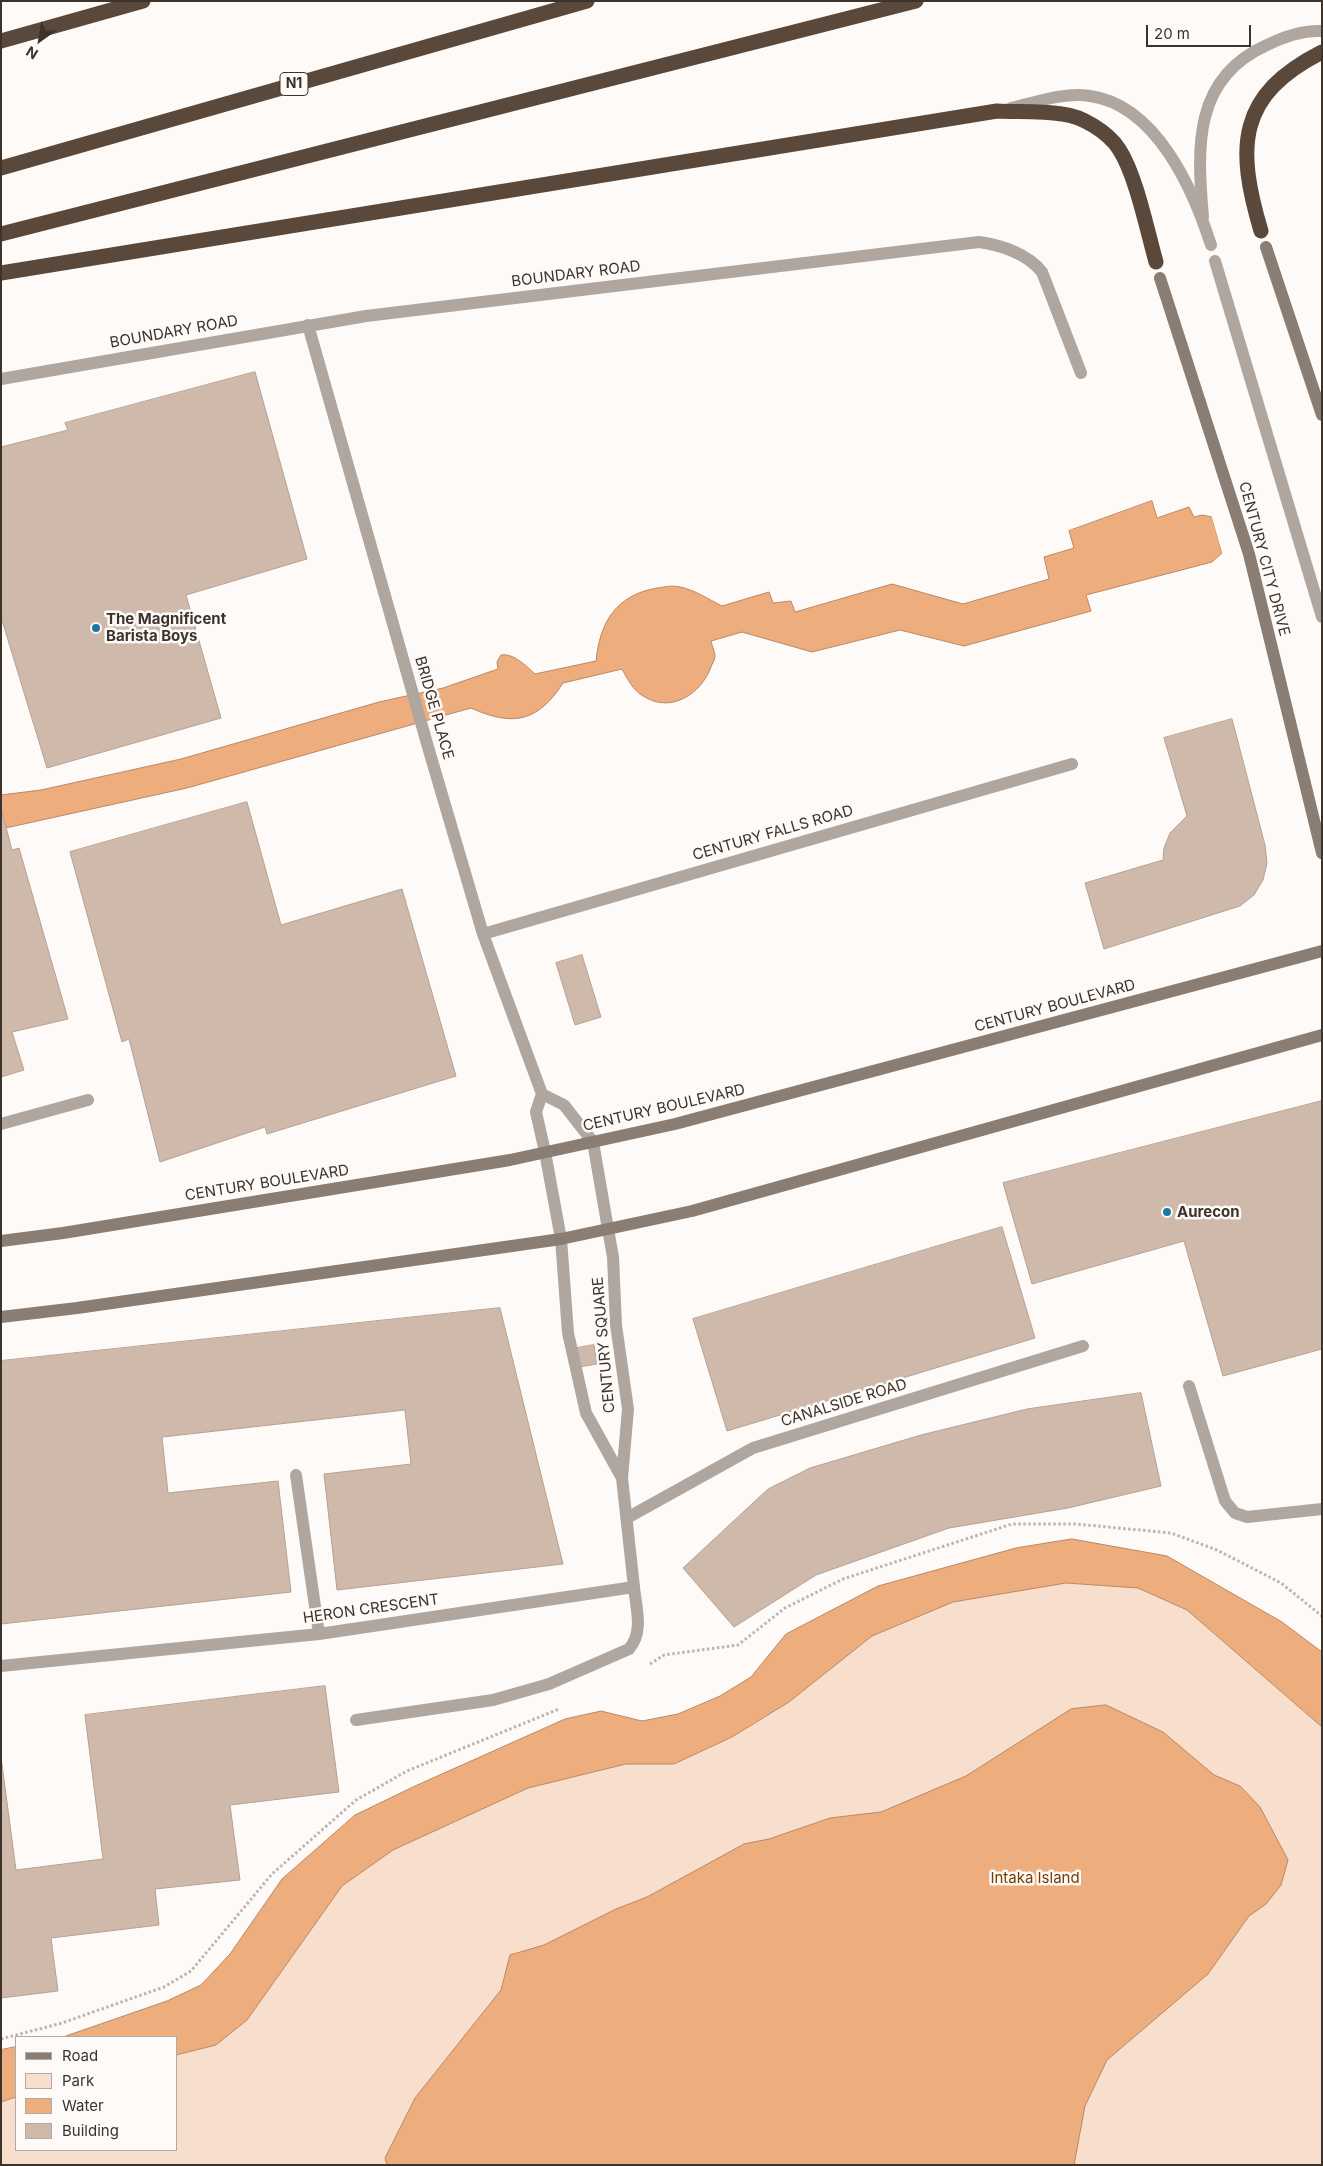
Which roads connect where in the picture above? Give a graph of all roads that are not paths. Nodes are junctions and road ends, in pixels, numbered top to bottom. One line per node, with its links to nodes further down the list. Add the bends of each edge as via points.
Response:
1 (143, 1): 5 (highway)
2 (587, 1): 8 (highway, N1)
3 (916, 1): 11 (highway)
4 (1322, 31): 9 (street, via 1305,30 1247,54 1213,92 1200,139)
5 (1, 42)
6 (1322, 52): 10 (highway, via 1298,64 1273,84 1258,105 1247,134 1249,192)
7 (997, 111): 9 (street, via 1068,96 1090,96 1129,110 1151,128 1168,150); 14 (highway, via 1063,114 1085,121 1103,132 1118,148 1128,166); 16 (highway)
8 (1, 168)
9 (1204, 224): 12 (street)
10 (1261, 231)
11 (1, 234)
12 (1211, 246)
13 (1266, 247): 21 (main road)
14 (1156, 262)
15 (1216, 262): 22 (street)
16 (1, 273)
17 (1160, 278): 24 (main road, CENTURY CITY DRIVE, via 1249,554)
18 (308, 325): 19 (street, BOUNDARY ROAD, via 979,242 991,243 1028,258 1042,272); 20 (street, BOUNDARY ROAD); 25 (street, BRIDGE PLACE)
19 (1080, 372)
20 (1, 379)
21 (1322, 415)
22 (1322, 617)
23 (1072, 764): 25 (street, CENTURY FALLS ROAD)
24 (1322, 853)
25 (483, 934): 28 (street, BRIDGE PLACE)
26 (1322, 951): 31 (main road, CENTURY BOULEVARD, via 909,1063)
27 (1322, 1035): 33 (main road, via 692,1211)
28 (542, 1094): 31 (street, via 564,1105); 32 (street, via 536,1112)
29 (88, 1100): 30 (street)
30 (1, 1124)
31 (593, 1142): 32 (main road, CENTURY BOULEVARD); 33 (street, CENTURY SQUARE)
32 (545, 1152): 34 (street, CENTURY SQUARE); 35 (main road, CENTURY BOULEVARD, via 63,1233)
33 (608, 1229): 34 (main road); 40 (street, CENTURY SQUARE, via 613,1257 616,1325 628,1409)
34 (561, 1239): 36 (main road); 40 (street, CENTURY SQUARE, via 568,1333 586,1413)
35 (1, 1240)
36 (1, 1317)
37 (1083, 1346): 42 (street, CANALSIDE ROAD, via 753,1448)
38 (1189, 1386): 41 (street, via 1225,1501 1236,1513 1247,1517)
39 (296, 1475): 44 (street)
40 (622, 1478): 42 (street)
41 (1322, 1509)
42 (627, 1518): 43 (street)
43 (634, 1587): 44 (street, HERON CRESCENT); 46 (street, via 638,1634 629,1649 550,1684 493,1700)
44 (319, 1634): 45 (street, HERON CRESCENT)
45 (1, 1666)
46 (356, 1720)

